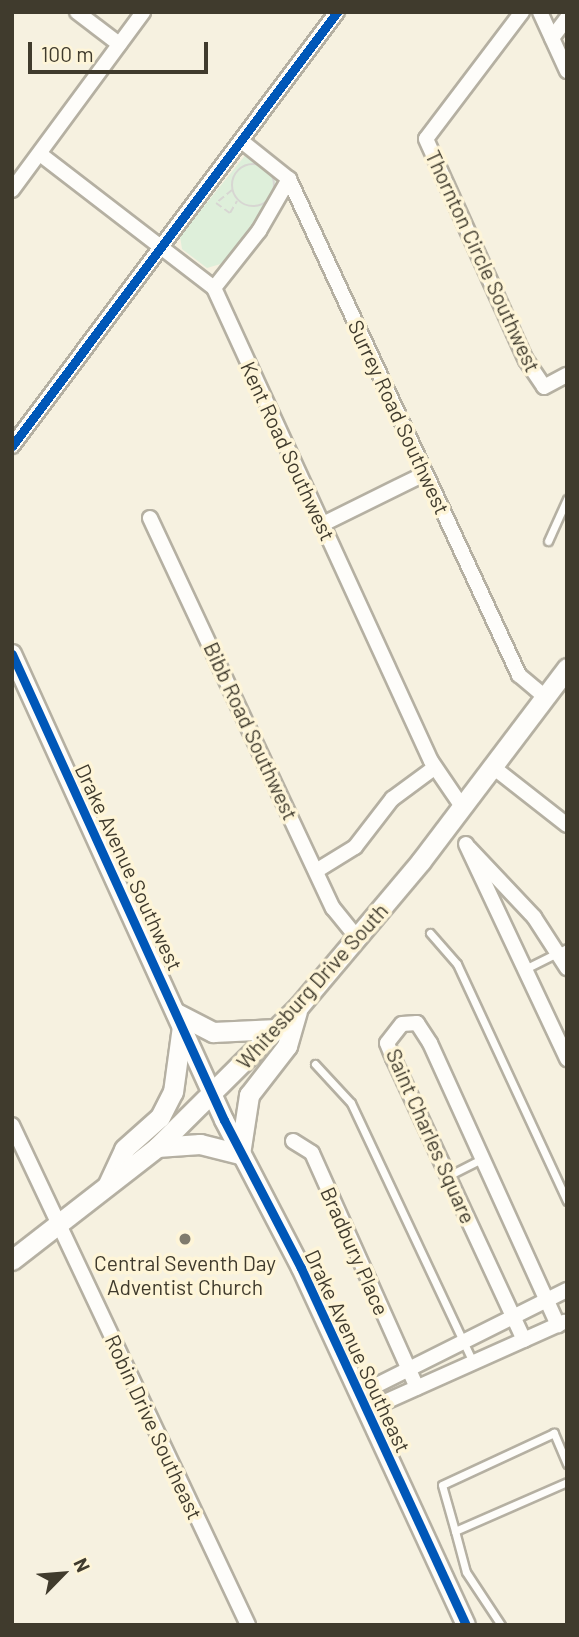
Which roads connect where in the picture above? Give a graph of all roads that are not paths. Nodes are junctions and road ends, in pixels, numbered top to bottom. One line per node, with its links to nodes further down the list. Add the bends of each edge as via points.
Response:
1 (77, 12): 8 (street)
2 (143, 12): 8 (street)
3 (337, 12): 10 (street)
4 (522, 12): 16 (street, Thornton Circle Southwest, via 426,139 526,360 544,387)
5 (540, 12): 7 (street)
6 (567, 18): 7 (street)
7 (552, 38): 9 (street)
8 (119, 44): 11 (street)
9 (567, 71)
10 (244, 143): 12 (street, Surrey Road Southwest); 14 (street)
11 (40, 154): 13 (street); 14 (street, Kent Road Southwest)
12 (289, 179): 15 (street, via 260,231); 18 (street, Surrey Road Southwest)
13 (12, 190)
14 (160, 248): 15 (street, Kent Road Southwest); 17 (street)
15 (214, 288): 21 (street, Kent Road Southwest)
16 (567, 375)
17 (12, 446)
18 (424, 474): 21 (street); 25 (street, Surrey Road Southwest, via 519,675)
19 (567, 499): 22 (lane)
20 (150, 518): 30 (street, Bibb Road Southwest)
21 (323, 524): 27 (street, Kent Road Southwest)
22 (548, 541)
23 (12, 654): 37 (street, Drake Avenue Southwest)
24 (567, 668): 25 (main road, Whitesburg Drive South)
25 (545, 697): 26 (main road, Whitesburg Drive South)
26 (493, 767): 28 (main road, Whitesburg Drive South); 29 (street)
27 (434, 768): 28 (street, Kent Road Southwest); 30 (street, via 392,799 355,847)
28 (463, 808): 32 (main road, Whitesburg Drive South)
29 (567, 825)
30 (316, 871): 32 (street, Bibb Road Southwest)
31 (430, 933): 49 (lane, via 457,964)
32 (358, 939): 36 (main road, Whitesburg Drive South)
33 (563, 950): 34 (street); 35 (lane); 35 (street, via 466,844)
34 (567, 968)
35 (523, 970): 39 (street)
36 (299, 1006): 38 (main road, Whitesburg Drive South); 45 (main road, via 287,1046 249,1095)
37 (179, 1020): 38 (main road, via 214,1032); 41 (street, Drake Avenue Southwest); 48 (main road, via 173,1092 160,1117 124,1149)
38 (277, 1029): 41 (main road, Whitesburg Drive South)
39 (567, 1059)
40 (315, 1064): 57 (lane, via 351,1103)
41 (212, 1095): 44 (main road, Whitesburg Drive South); 45 (street, Drake Avenue Southeast)
42 (12, 1125): 50 (street, Robin Drive Southeast)
43 (293, 1141): 59 (street, Bradbury Place, via 312,1153)
44 (157, 1147): 45 (main road, via 200,1144); 48 (main road, Whitesburg Drive South)
45 (240, 1154): 61 (street, Drake Avenue Southeast)
46 (484, 1158): 47 (lane); 47 (street, Saint Charles Square, via 430,1043 417,1023 402,1024 387,1043); 53 (street, Saint Charles Square)
47 (448, 1176): 54 (street, Saint Charles Square)
48 (106, 1188): 50 (main road, Whitesburg Drive South)
49 (567, 1201)
50 (60, 1228): 51 (main road, Whitesburg Drive South); 65 (street, Robin Drive Southeast)
51 (12, 1260)
52 (567, 1290): 53 (street)
53 (547, 1298): 54 (street); 55 (street, Saint Charles Square)
54 (513, 1315): 56 (street, Saint Charles Square); 57 (street)
55 (562, 1323): 56 (street)
56 (524, 1340): 58 (street)
57 (463, 1341): 58 (lane); 59 (street)
58 (473, 1363): 60 (street)
59 (409, 1369): 60 (street, Bradbury Place); 61 (street)
60 (417, 1388): 61 (street)
61 (363, 1402): 66 (street, Drake Avenue Southeast)
62 (567, 1464): 64 (lane, via 554,1433 442,1485)
63 (567, 1482): 64 (lane)
64 (455, 1531): 67 (lane, via 466,1572)
65 (248, 1625)
66 (466, 1625)
67 (501, 1625)

